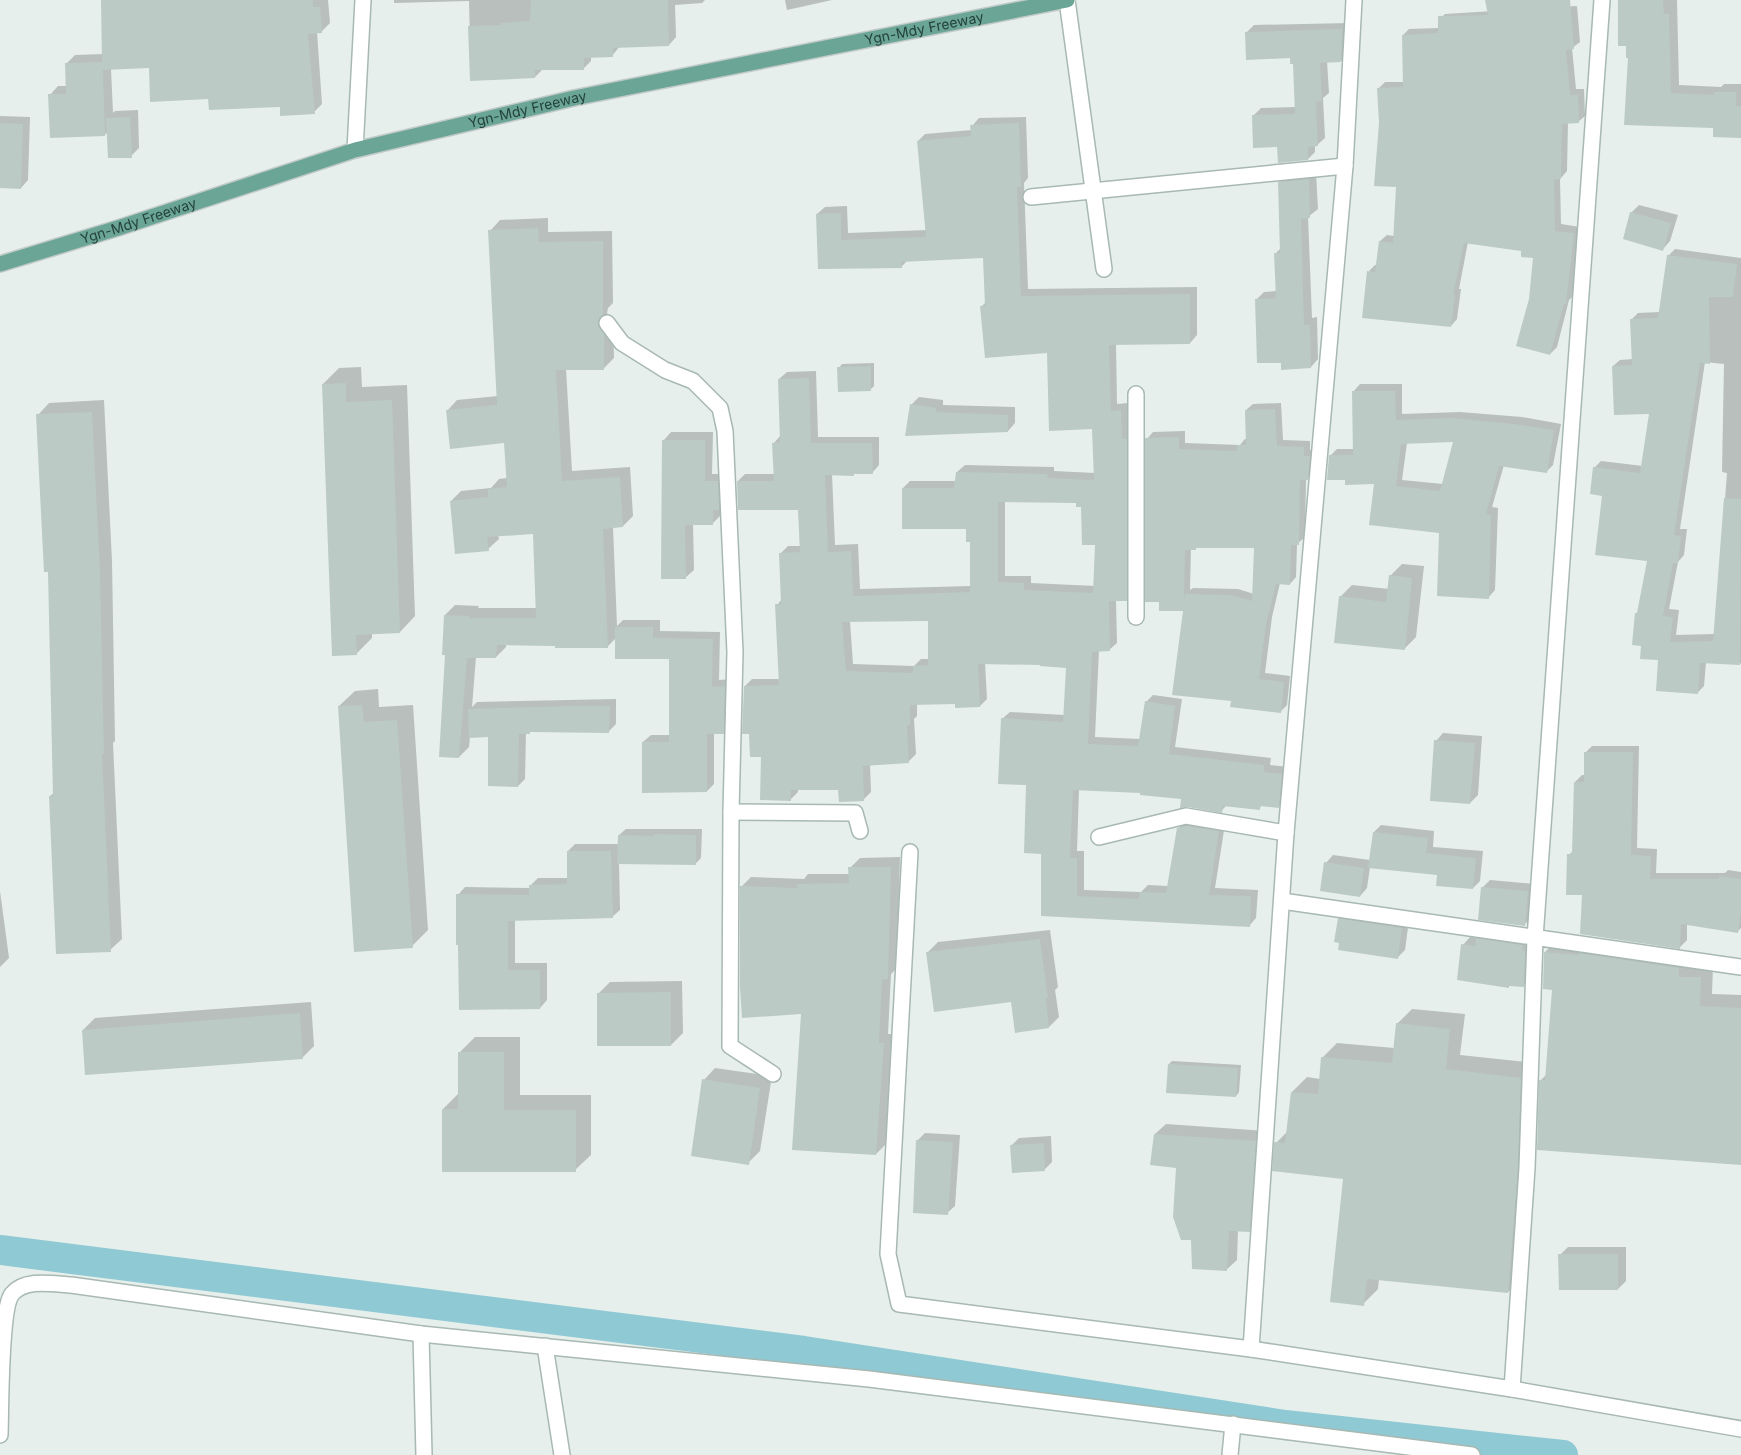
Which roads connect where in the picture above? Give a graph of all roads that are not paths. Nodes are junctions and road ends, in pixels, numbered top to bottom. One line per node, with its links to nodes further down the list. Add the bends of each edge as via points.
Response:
1 (363, 0): 6 (street)
2 (1067, 0): 5 (main road, Ygn-Mdy Freeway); 8 (street)
3 (1354, 0): 7 (street)
4 (1602, 0): 21 (street)
5 (1008, 6): 6 (main road, Ygn-Mdy Freeway, via 574,98)
6 (355, 150): 10 (main road, Ygn-Mdy Freeway)
7 (1345, 166): 8 (street); 17 (street)
8 (1094, 190): 9 (street); 11 (street)
9 (1031, 197)
10 (0, 264)
11 (1104, 269)
12 (608, 323): 15 (street, via 622,343 665,370 693,381 720,408 725,431 735,652)
13 (1136, 394): 14 (street)
14 (1136, 617)
15 (731, 812): 16 (street, via 855,813); 23 (street, via 730,1046)
16 (860, 831)
17 (1286, 833): 18 (street, via 1186,816); 20 (street)
18 (1099, 837)
19 (910, 852): 26 (street, via 888,1254 899,1304)
20 (1282, 901): 21 (street); 26 (street)
21 (1535, 938): 22 (street); 27 (street, via 1528,1168)
22 (1741, 967)
23 (773, 1074)
24 (421, 1334): 25 (street); 30 (street, via 71,1285 39,1283 22,1287 12,1294 6,1306 3,1325); 31 (street)
25 (545, 1346): 28 (street, via 869,1380); 32 (street)
26 (1251, 1349): 27 (street)
27 (1512, 1389): 29 (street)
28 (1233, 1424): 33 (street); 34 (street)
29 (1741, 1429)
30 (0, 1435)
31 (424, 1455)
32 (562, 1455)
33 (1230, 1455)
34 (1472, 1455)

